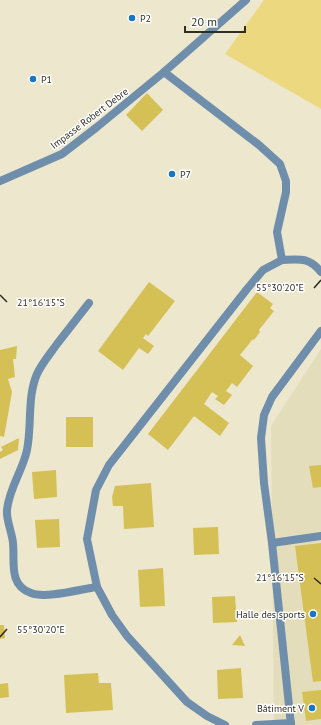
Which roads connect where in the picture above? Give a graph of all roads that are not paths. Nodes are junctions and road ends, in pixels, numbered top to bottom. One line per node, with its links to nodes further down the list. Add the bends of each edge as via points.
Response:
1 (246, 0): 2 (street, Impasse Robert Debre)
2 (164, 72): 3 (street, Impasse Robert Debre, via 62,154); 4 (street, via 280,164 286,181 277,232)
3 (0, 181)
4 (282, 260): 5 (street, via 300,259 314,263); 10 (street, via 264,270 247,289 109,465 96,490 87,539)
5 (321, 272)
6 (89, 303): 10 (street, via 36,375 28,449 12,490 7,511 13,544 13,570 24,589 43,595)
7 (321, 331): 9 (street, via 272,397 264,415 260,438)
8 (321, 536): 9 (street)
9 (272, 543): 11 (street)
10 (97, 587): 12 (street, via 127,636 187,702)
11 (291, 724): 13 (street)
12 (225, 725)
13 (256, 725)

